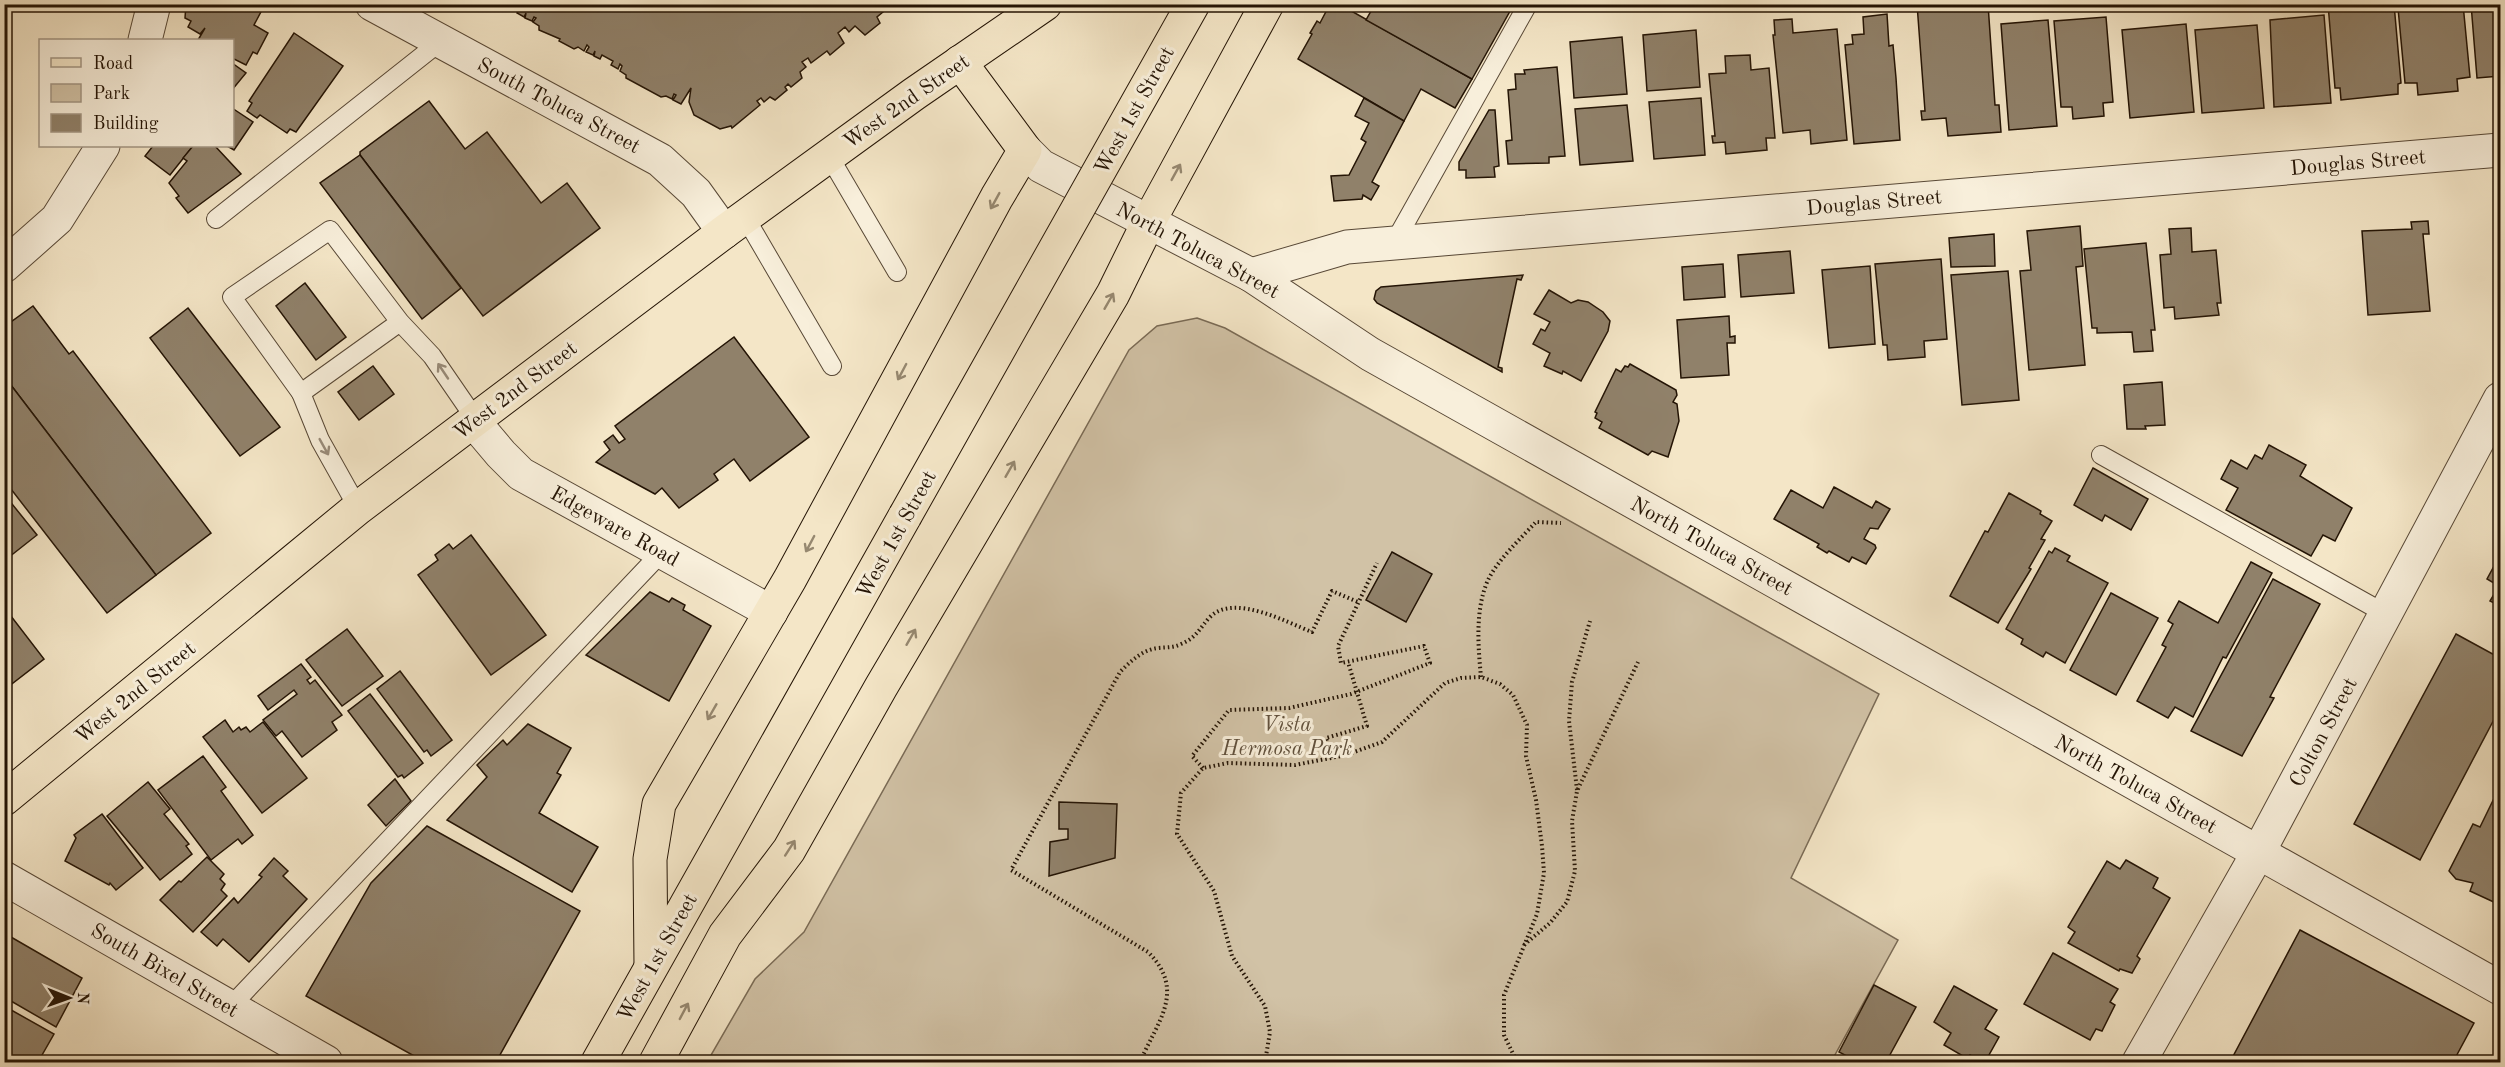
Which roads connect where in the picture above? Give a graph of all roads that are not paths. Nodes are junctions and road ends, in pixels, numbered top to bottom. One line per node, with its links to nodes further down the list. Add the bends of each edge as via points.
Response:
1 (154, 4): 7 (street)
2 (372, 4): 8 (street, South Toluca Street)
3 (1045, 4): 9 (main road, West 2nd Street)
4 (1193, 4): 34 (main road, West 1st Street, bridge)
5 (1267, 4): 15 (main road, one-way to 5)
6 (1528, 4): 17 (lane)
7 (145, 39)
8 (441, 41): 14 (lane); 16 (street, South Toluca Street, via 660,160)
9 (960, 62): 11 (main road, North Toluca Street); 13 (main road, West 2nd Street)
10 (102, 147): 18 (street, via 57,219)
11 (1025, 150): 15 (street, North Toluca Street, via 1041,166); 29 (main road, one-way to 29)
12 (2500, 150): 17 (street, Douglas Street)
13 (829, 156): 16 (main road, West 2nd Street); 19 (lane)
14 (216, 219)
15 (1148, 223): 20 (street, North Toluca Street); 39 (main road, one-way to 15, via 725,935 789,850 1113,294)
16 (735, 224): 22 (lane); 25 (main road, West 2nd Street)
17 (1394, 243): 20 (street, Douglas Street, via 1347,247)
18 (4, 266)
19 (897, 272)
20 (1251, 275): 32 (street, North Toluca Street, via 1370,354)
21 (400, 322): 23 (lane); 23 (lane, via 330,230 232,297); 25 (lane, one-way to 21, via 432,356)
22 (832, 366)
23 (301, 393): 27 (lane, one-way to 27, via 320,440)
24 (2500, 399): 30 (street, Colton Street)
25 (475, 421): 27 (main road, West 2nd Street); 28 (street, Edgeware Road, via 522,474)
26 (2101, 455): 30 (lane)
27 (358, 508): 31 (main road, West 2nd Street)
28 (662, 552): 29 (street, Edgeware Road); 36 (lane)
29 (771, 612): 34 (main road, one-way to 34, via 659,804 650,859)
30 (2386, 614): 32 (street, Colton Street)
31 (4, 799)
32 (2258, 853): 35 (street, North Toluca Street); 40 (street, Colton Street)
33 (4, 878): 36 (street, South Bixel Street)
34 (651, 966): 38 (main road, West 1st Street)
35 (2500, 988)
36 (230, 1007): 37 (street, South Bixel Street)
37 (326, 1062)
38 (598, 1062)
39 (656, 1062)
40 (2139, 1062)

